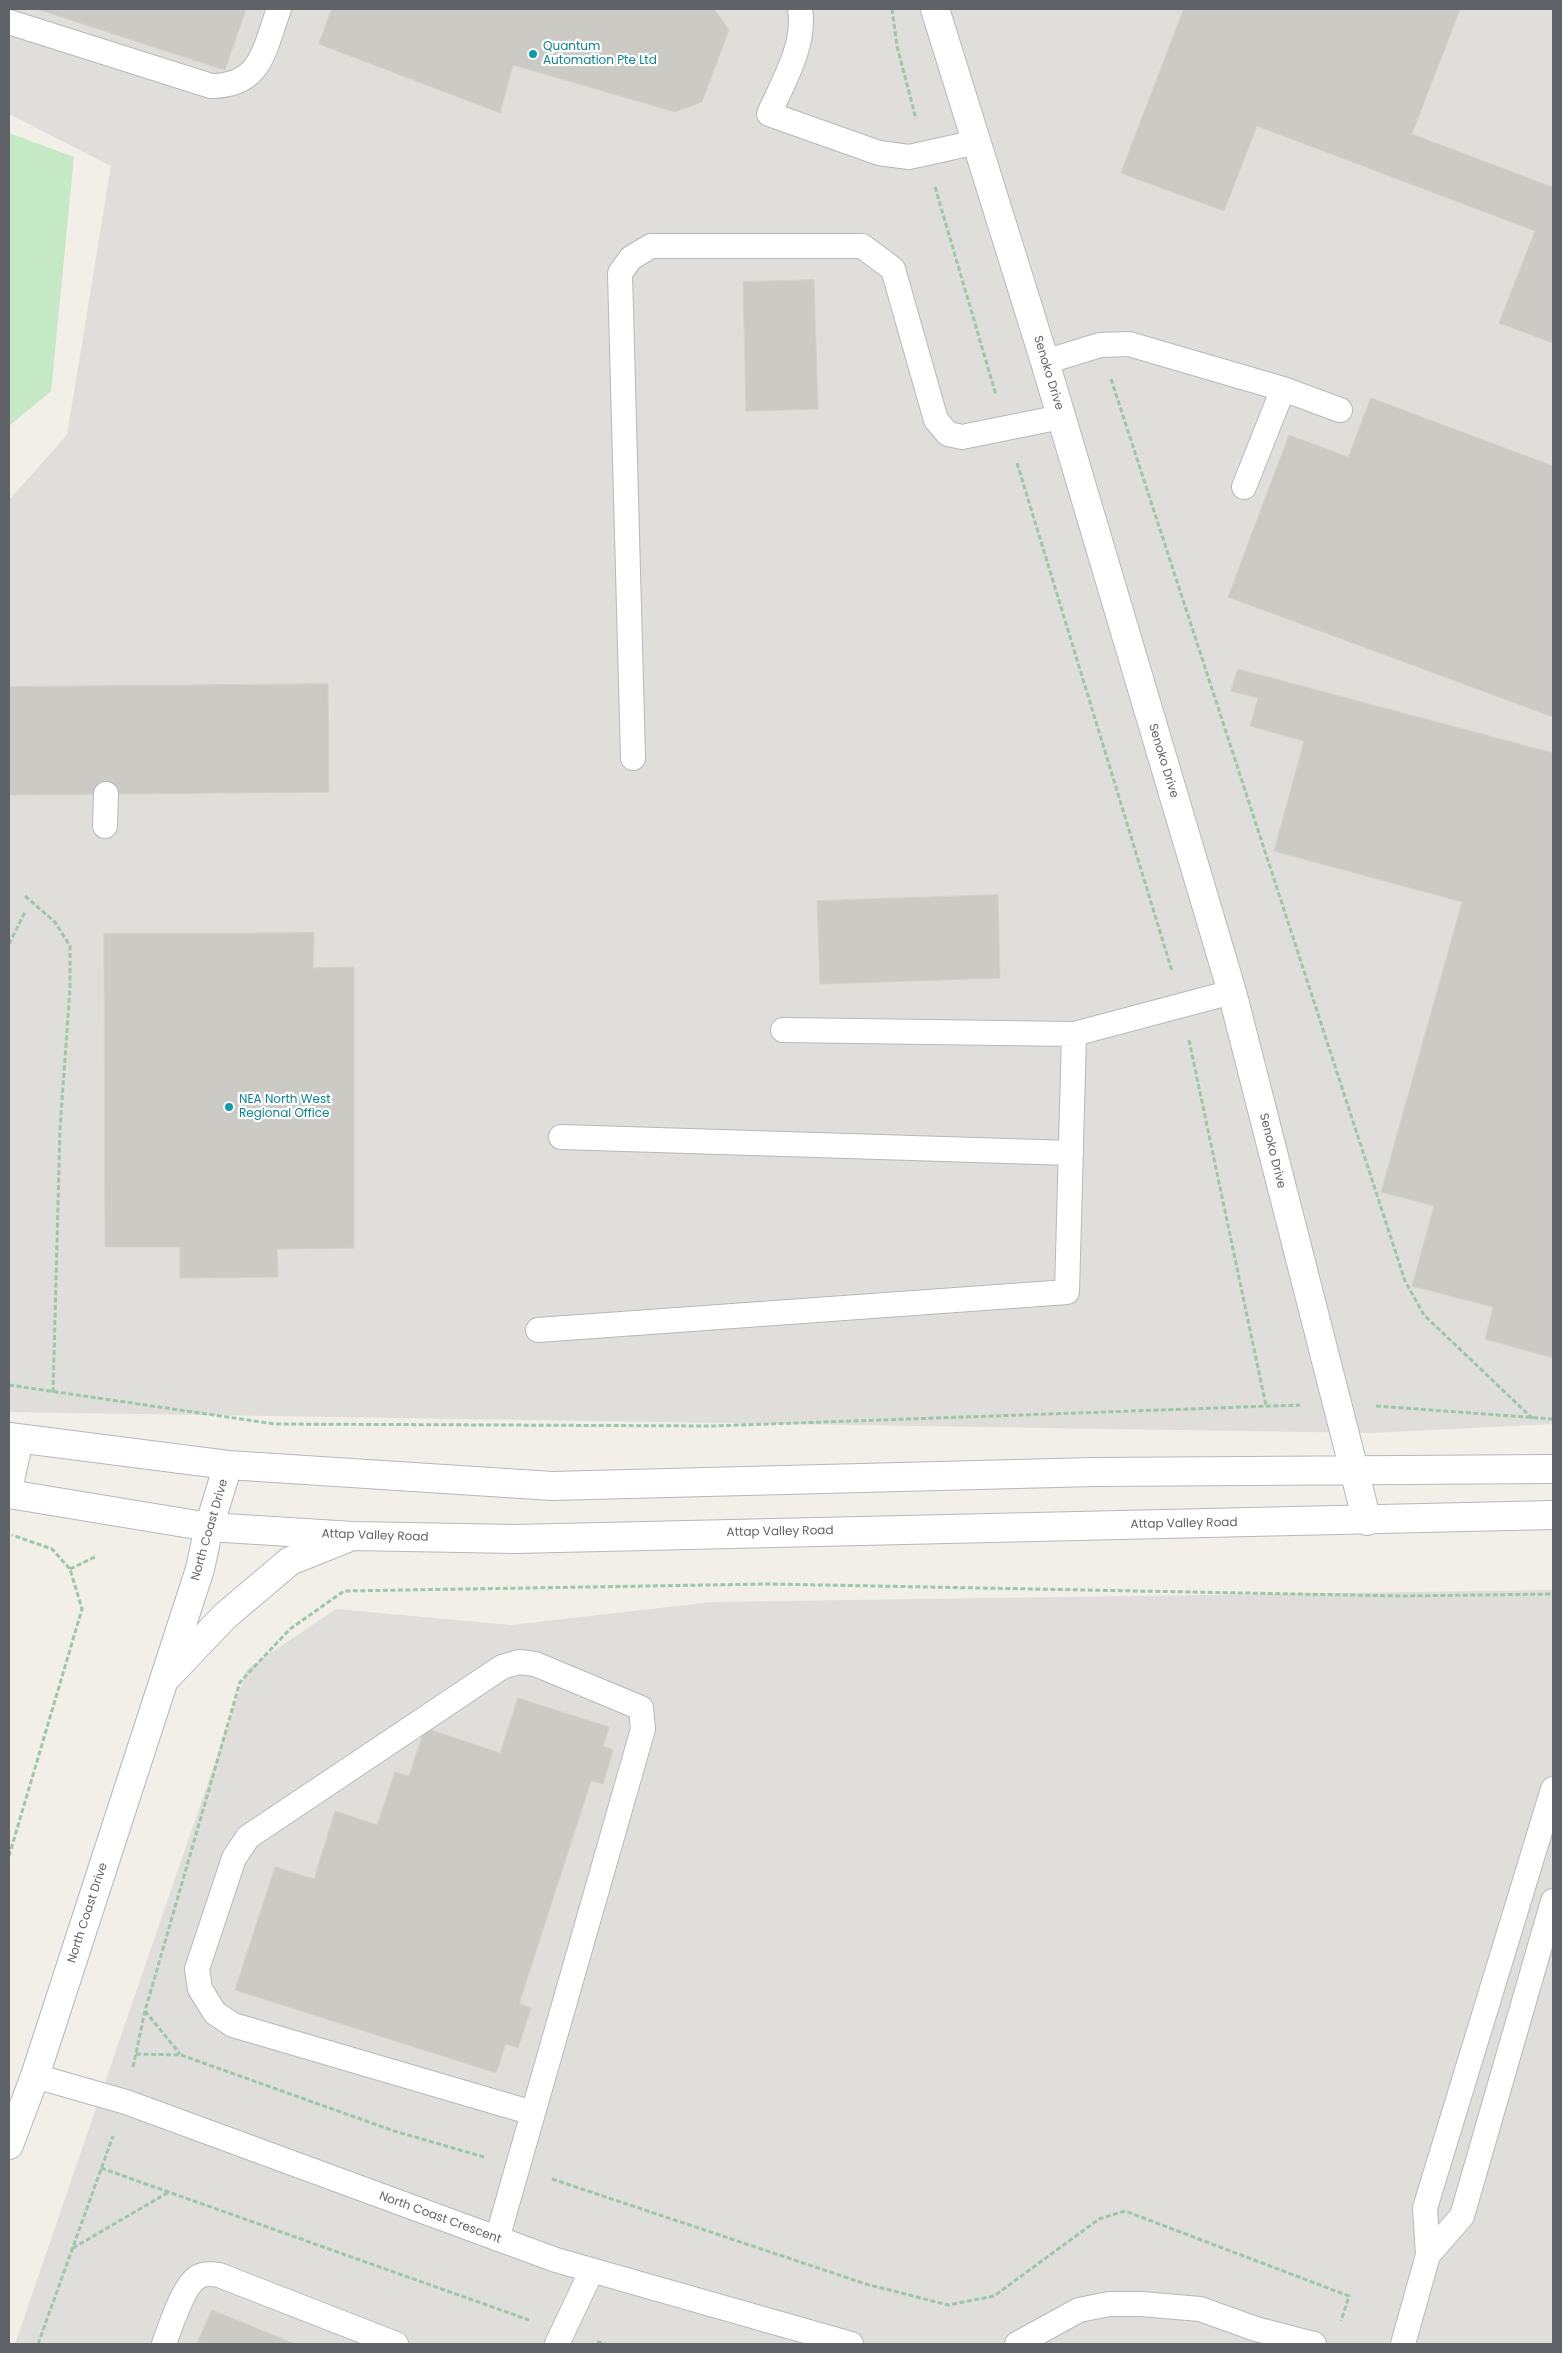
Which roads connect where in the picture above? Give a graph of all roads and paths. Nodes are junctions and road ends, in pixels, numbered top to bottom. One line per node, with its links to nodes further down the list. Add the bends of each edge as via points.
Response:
1 (279, 9): 5 (lane, via 251,75 226,86 211,86)
2 (800, 9): 7 (lane, via 802,16 796,53 769,114 879,153 909,158)
3 (892, 9): 7 (path, via 897,46)
4 (935, 9): 6 (street, Senoko Drive)
5 (9, 22)
6 (977, 142): 7 (lane); 9 (street, Senoko Drive)
7 (925, 154): 13 (path)
8 (1100, 345): 9 (lane); 10 (lane, via 1129,344); 32 (path, via 1405,1281 1424,1315)
9 (1045, 362): 12 (street, Senoko Drive)
10 (1283, 389): 11 (lane); 14 (lane)
11 (1340, 410)
12 (1060, 417): 13 (lane); 21 (street, Senoko Drive)
13 (1006, 428): 15 (lane, via 962,437 948,434 936,420 893,269 862,246 651,246 631,258 620,273); 22 (path)
14 (1244, 487)
15 (633, 758)
16 (106, 794): 17 (lane)
17 (105, 826)
18 (25, 896): 29 (path, via 55,922 70,946 60,1129)
19 (25, 912): 20 (path)
20 (9, 944)
21 (1232, 992): 22 (lane); 30 (street, Senoko Drive)
22 (1182, 1006): 24 (lane); 31 (path)
23 (783, 1030): 24 (lane)
24 (1074, 1034): 26 (lane)
25 (561, 1138): 26 (lane)
26 (1071, 1153): 27 (lane, via 1067,1292)
27 (538, 1330)
28 (9, 1385): 29 (path)
29 (53, 1393): 31 (path, via 275,1424 713,1426)
30 (1336, 1403): 31 (path); 32 (path); 36 (street, Senoko Drive)
31 (1266, 1406)
32 (1533, 1419): 33 (path)
33 (1553, 1419)
34 (15, 1438): 35 (street); 38 (lane)
35 (228, 1465): 36 (street, via 552,1486); 41 (street, North Coast Drive)
36 (1353, 1469): 37 (street); 40 (street, Senoko Drive)
37 (1553, 1469)
38 (9, 1494): 41 (street, Attap Valley Road)
39 (1553, 1515): 40 (street, Attap Valley Road)
40 (1367, 1521): 43 (street, Attap Valley Road, via 515,1539)
41 (209, 1527): 43 (street, Attap Valley Road); 46 (street, North Coast Drive, via 200,1569)
42 (9, 1534): 45 (path, via 52,1549)
43 (353, 1536): 46 (street, North Coast Drive, via 290,1561 225,1616)
44 (97, 1556): 45 (path)
45 (70, 1569): 48 (path, via 82,1609)
46 (163, 1681): 53 (street, North Coast Drive)
47 (1553, 1789): 61 (lane, via 1425,2208)
48 (9, 1856)
49 (1553, 1901): 61 (lane, via 1462,2216)
50 (145, 2011): 52 (path)
51 (136, 2054): 52 (path)
52 (180, 2055): 56 (path, via 394,2131)
53 (35, 2076): 55 (street, North Coast Drive); 59 (lane, North Coast Crescent, via 126,2102)
54 (533, 2113): 54 (lane, via 643,1729 641,1708 535,1664 519,1662 502,1667 248,1837 234,1858 197,1969 200,1989 215,2013 233,2025); 56 (lane)
55 (9, 2145)
56 (517, 2167): 59 (lane); 63 (path, via 866,2284 948,2305 994,2296 1099,2219 1125,2211 1349,2296)
57 (101, 2168): 58 (path)
58 (169, 2192): 60 (path); 65 (path)
59 (497, 2239): 62 (lane, North Coast Crescent)
60 (72, 2248)
61 (1428, 2255): 72 (lane)
62 (592, 2270): 65 (lane); 69 (lane, North Coast Crescent)
63 (1339, 2328)
64 (1258, 2336): 70 (lane, via 1200,2309 1109,2304 1079,2310); 71 (lane)
65 (560, 2338): 68 (path)
66 (164, 2344): 67 (lane, via 187,2288 199,2276 208,2274 219,2275)
67 (396, 2344)
68 (606, 2344)
69 (851, 2344)
70 (1017, 2344)
71 (1314, 2344)
72 (1403, 2344)

